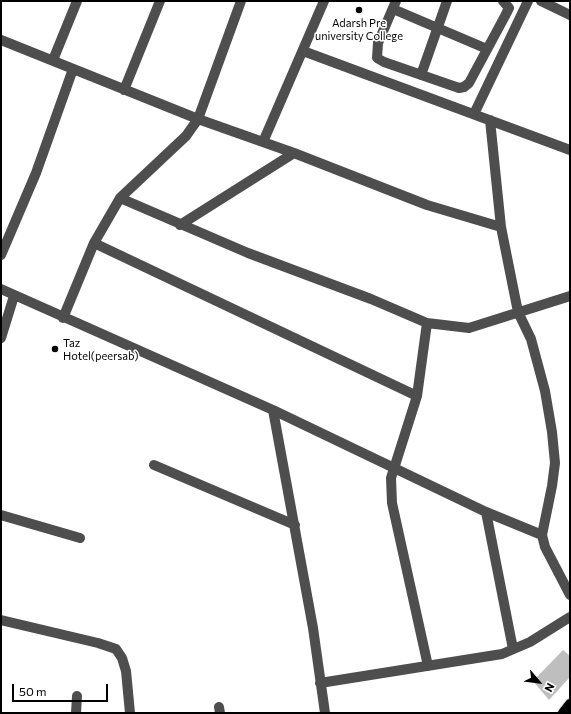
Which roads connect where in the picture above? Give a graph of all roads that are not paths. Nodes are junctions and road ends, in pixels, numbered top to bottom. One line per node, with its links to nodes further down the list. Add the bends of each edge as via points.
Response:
1 (77, 1): 15 (street)
2 (160, 1): 18 (street)
3 (241, 1): 20 (street)
4 (324, 1): 14 (street)
5 (447, 1): 11 (street)
6 (503, 1): 13 (street, via 509,8)
7 (528, 1): 19 (street)
8 (541, 1): 10 (street)
9 (394, 5): 11 (street); 17 (street, via 378,43 377,58)
10 (570, 15)
11 (438, 28): 13 (street); 17 (street)
12 (1, 40): 15 (street)
13 (487, 49): 17 (street, via 469,83 464,87 459,88)
14 (303, 51): 19 (street); 22 (street)
15 (53, 60): 16 (street)
16 (74, 69): 18 (street); 29 (street, via 36,173)
17 (421, 75)
18 (124, 90): 20 (street)
19 (474, 114): 21 (street)
20 (198, 119): 22 (street); 25 (street, via 186,136)
21 (490, 120): 23 (street); 27 (street)
22 (263, 142): 24 (street)
23 (570, 150)
24 (294, 153): 26 (street); 27 (street, via 427,205)
25 (120, 198): 26 (street); 28 (street)
26 (180, 225): 35 (street)
27 (501, 227): 33 (street)
28 (94, 243): 34 (street); 37 (street)
29 (1, 255)
30 (1, 290): 32 (street)
31 (570, 296): 33 (street)
32 (12, 301): 34 (street); 36 (street)
33 (518, 312): 35 (street, via 469,328); 44 (street, via 531,339 545,391 552,432 555,464)
34 (63, 318): 38 (street)
35 (427, 323): 37 (street)
36 (1, 338)
37 (417, 396): 40 (street, via 410,424)
38 (273, 410): 40 (street); 43 (street)
39 (154, 464): 43 (street)
40 (393, 468): 41 (street); 50 (street, via 390,488 392,503)
41 (486, 512): 44 (street); 49 (street)
42 (1, 515): 45 (street)
43 (295, 525): 51 (street)
44 (542, 535): 46 (street)
45 (80, 538)
46 (570, 595)
47 (570, 617): 49 (street, via 530,642)
48 (1, 620): 55 (street, via 98,642 116,649 126,671)
49 (513, 649): 50 (street, via 488,657)
50 (428, 666): 51 (street)
51 (320, 683): 56 (street)
52 (77, 696): 54 (street)
53 (570, 704): 57 (main road)
54 (76, 713)
55 (130, 713)
56 (325, 713)
57 (563, 713)

